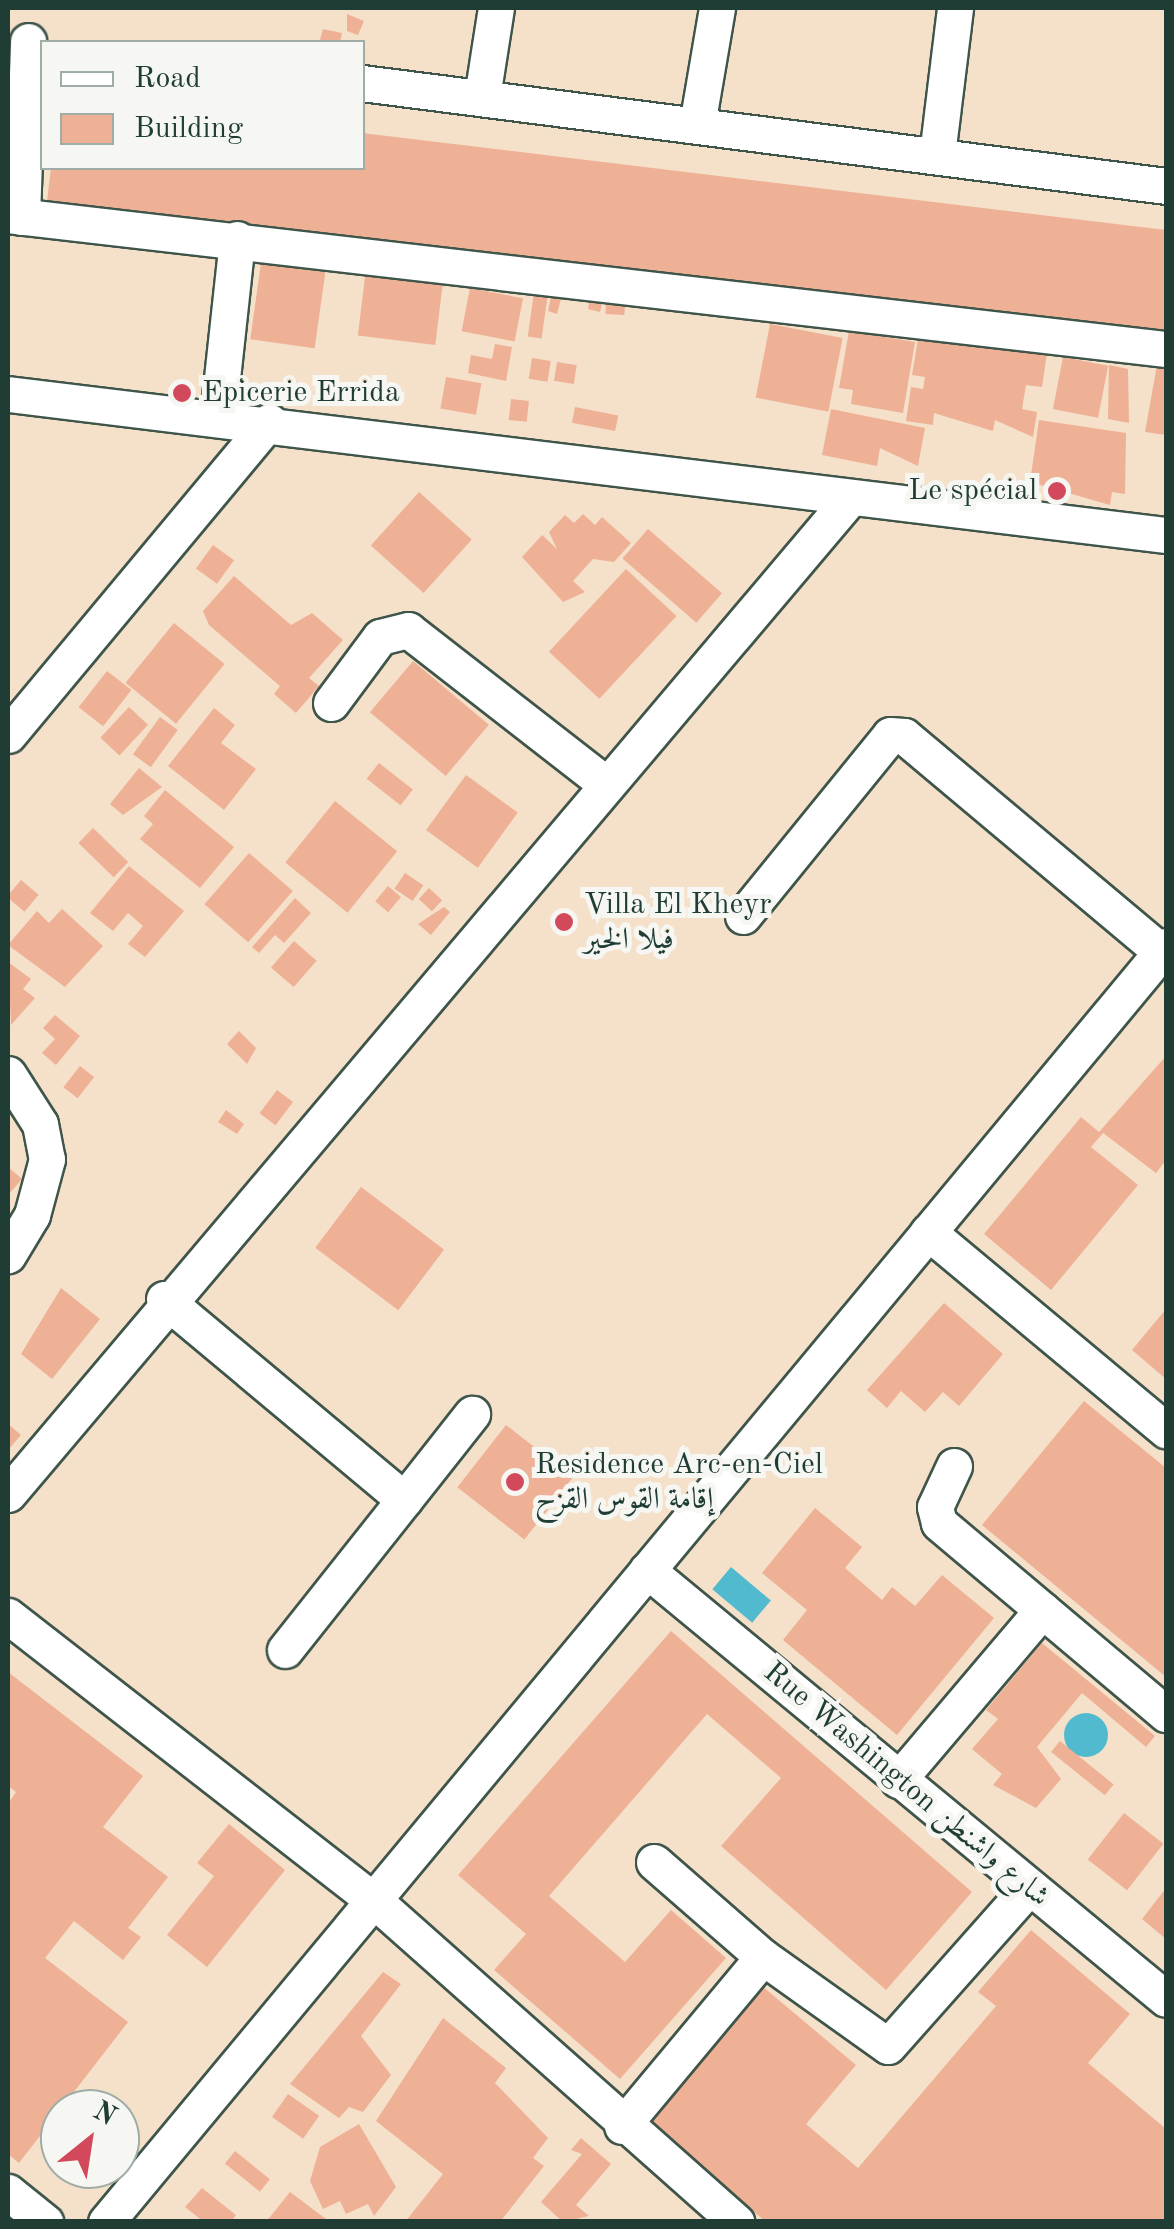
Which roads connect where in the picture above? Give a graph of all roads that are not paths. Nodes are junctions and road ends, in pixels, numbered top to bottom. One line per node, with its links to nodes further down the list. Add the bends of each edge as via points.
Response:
1 (496, 8): 6 (street)
2 (717, 8): 7 (street)
3 (955, 8): 8 (street)
4 (26, 41): 10 (street)
5 (365, 82): 6 (street)
6 (482, 97): 7 (street)
7 (698, 126): 8 (street)
8 (936, 155): 9 (street)
9 (1166, 186)
10 (15, 216): 11 (street)
11 (238, 239): 12 (street); 14 (street)
12 (1166, 349)
13 (8, 394): 14 (street)
14 (218, 415): 15 (street)
15 (269, 422): 16 (street); 19 (street)
16 (850, 498): 17 (street); 20 (street)
17 (1166, 535)
18 (331, 704): 20 (street, via 380,637 408,630)
19 (8, 735)
20 (607, 785): 26 (street)
21 (743, 916): 22 (street, via 890,736 904,736)
22 (1164, 949): 24 (street)
23 (8, 1074): 25 (street, via 40,1124 47,1159)
24 (928, 1232): 28 (street); 32 (street)
25 (8, 1255)
26 (164, 1298): 30 (street); 31 (street)
27 (472, 1414): 31 (street)
28 (1166, 1430)
29 (954, 1466): 33 (street, via 934,1516)
30 (8, 1494)
31 (404, 1500): 35 (street)
32 (648, 1570): 37 (street, Rue Washington شارع واشنطن); 40 (street)
33 (1042, 1610): 36 (street); 37 (street)
34 (8, 1616): 40 (street)
35 (285, 1650)
36 (1166, 1714)
37 (898, 1780): 39 (street, Rue Washington شارع واشنطن)
38 (654, 1862): 41 (street)
39 (1029, 1887): 41 (street, via 888,2046); 42 (street, Rue Washington شارع واشنطن)
40 (376, 1902): 43 (street); 46 (street)
41 (764, 1957): 43 (street)
42 (1166, 1999)
43 (622, 2126): 47 (street)
44 (8, 2192): 45 (street)
45 (45, 2222)
46 (106, 2222)
47 (737, 2222)

